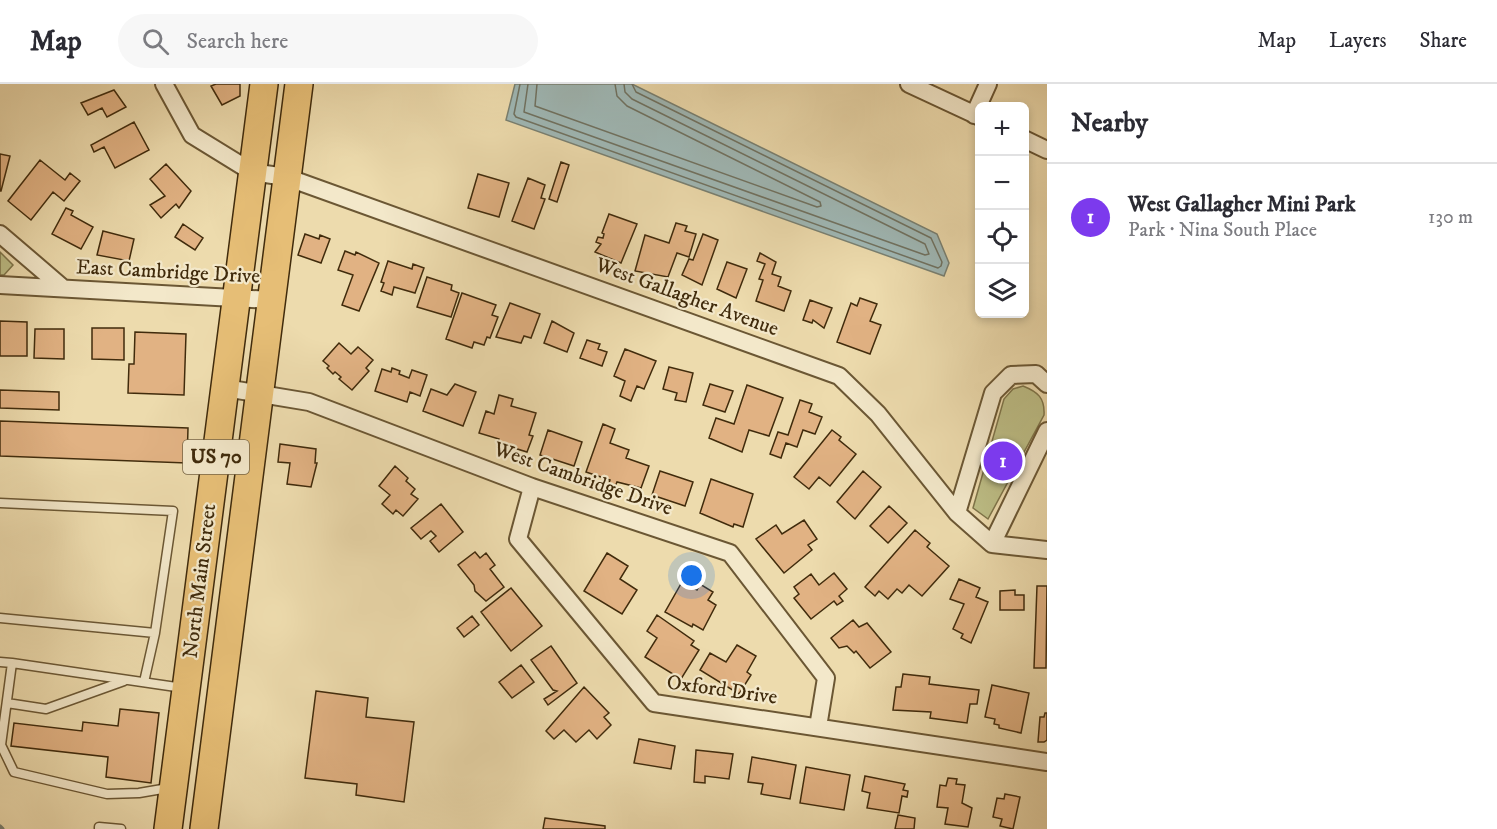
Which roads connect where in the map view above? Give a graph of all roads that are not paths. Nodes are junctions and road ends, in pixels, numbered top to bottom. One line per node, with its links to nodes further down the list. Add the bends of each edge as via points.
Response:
1 (164, 84): 10 (street, via 192,135)
2 (264, 84): 10 (main road, North Main Street / US 70)
3 (299, 84): 11 (main road, North Main Street / US 70)
4 (909, 84): 7 (street)
5 (988, 84): 6 (street)
6 (982, 102)
7 (975, 115)
8 (1029, 141): 9 (street)
9 (1047, 150)
10 (252, 171): 11 (street, West Gallagher Avenue); 15 (main road, North Main Street / US 70)
11 (286, 177): 16 (main road, North Main Street / US 70); 23 (street, West Gallagher Avenue, via 839,376 878,414)
12 (0, 234): 14 (street, East Cambridge Drive)
13 (0, 285): 14 (street, East Cambridge Drive)
14 (63, 288): 15 (street, East Cambridge Drive)
15 (236, 297): 16 (street, East Cambridge Drive); 18 (main road, North Main Street / US 70)
16 (271, 300): 19 (main road, North Main Street / US 70)
17 (1047, 384): 23 (street, via 1036,374 1011,375 993,393)
18 (225, 388): 19 (street, West Cambridge Drive); 32 (main road, North Main Street / US 70)
19 (260, 392): 21 (street, West Cambridge Drive, via 309,402); 40 (main road, North Main Street / US 70)
20 (1047, 431): 24 (street)
21 (532, 487): 34 (street, West Cambridge Drive, via 730,553 826,678); 34 (street, Oxford Drive, via 518,539 654,703)
22 (0, 503): 27 (lane, via 173,511)
23 (957, 513): 24 (street, West Gallagher Avenue)
24 (992, 544): 25 (street)
25 (1047, 549)
26 (0, 618): 27 (lane)
27 (155, 633): 31 (lane)
28 (0, 662): 29 (lane)
29 (12, 663): 30 (lane); 33 (lane)
30 (128, 680): 31 (lane); 33 (lane, via 46,709)
31 (144, 682): 32 (lane)
32 (186, 688): 36 (main road, North Main Street / US 70)
33 (7, 703): 36 (lane, via 0,744 14,772 107,794)
34 (818, 727): 35 (street, Oxford Drive)
35 (1047, 762)
36 (173, 788): 39 (main road, North Main Street / US 70)
37 (99, 829): 38 (lane)
38 (122, 829)
39 (168, 829)
40 (204, 829)

